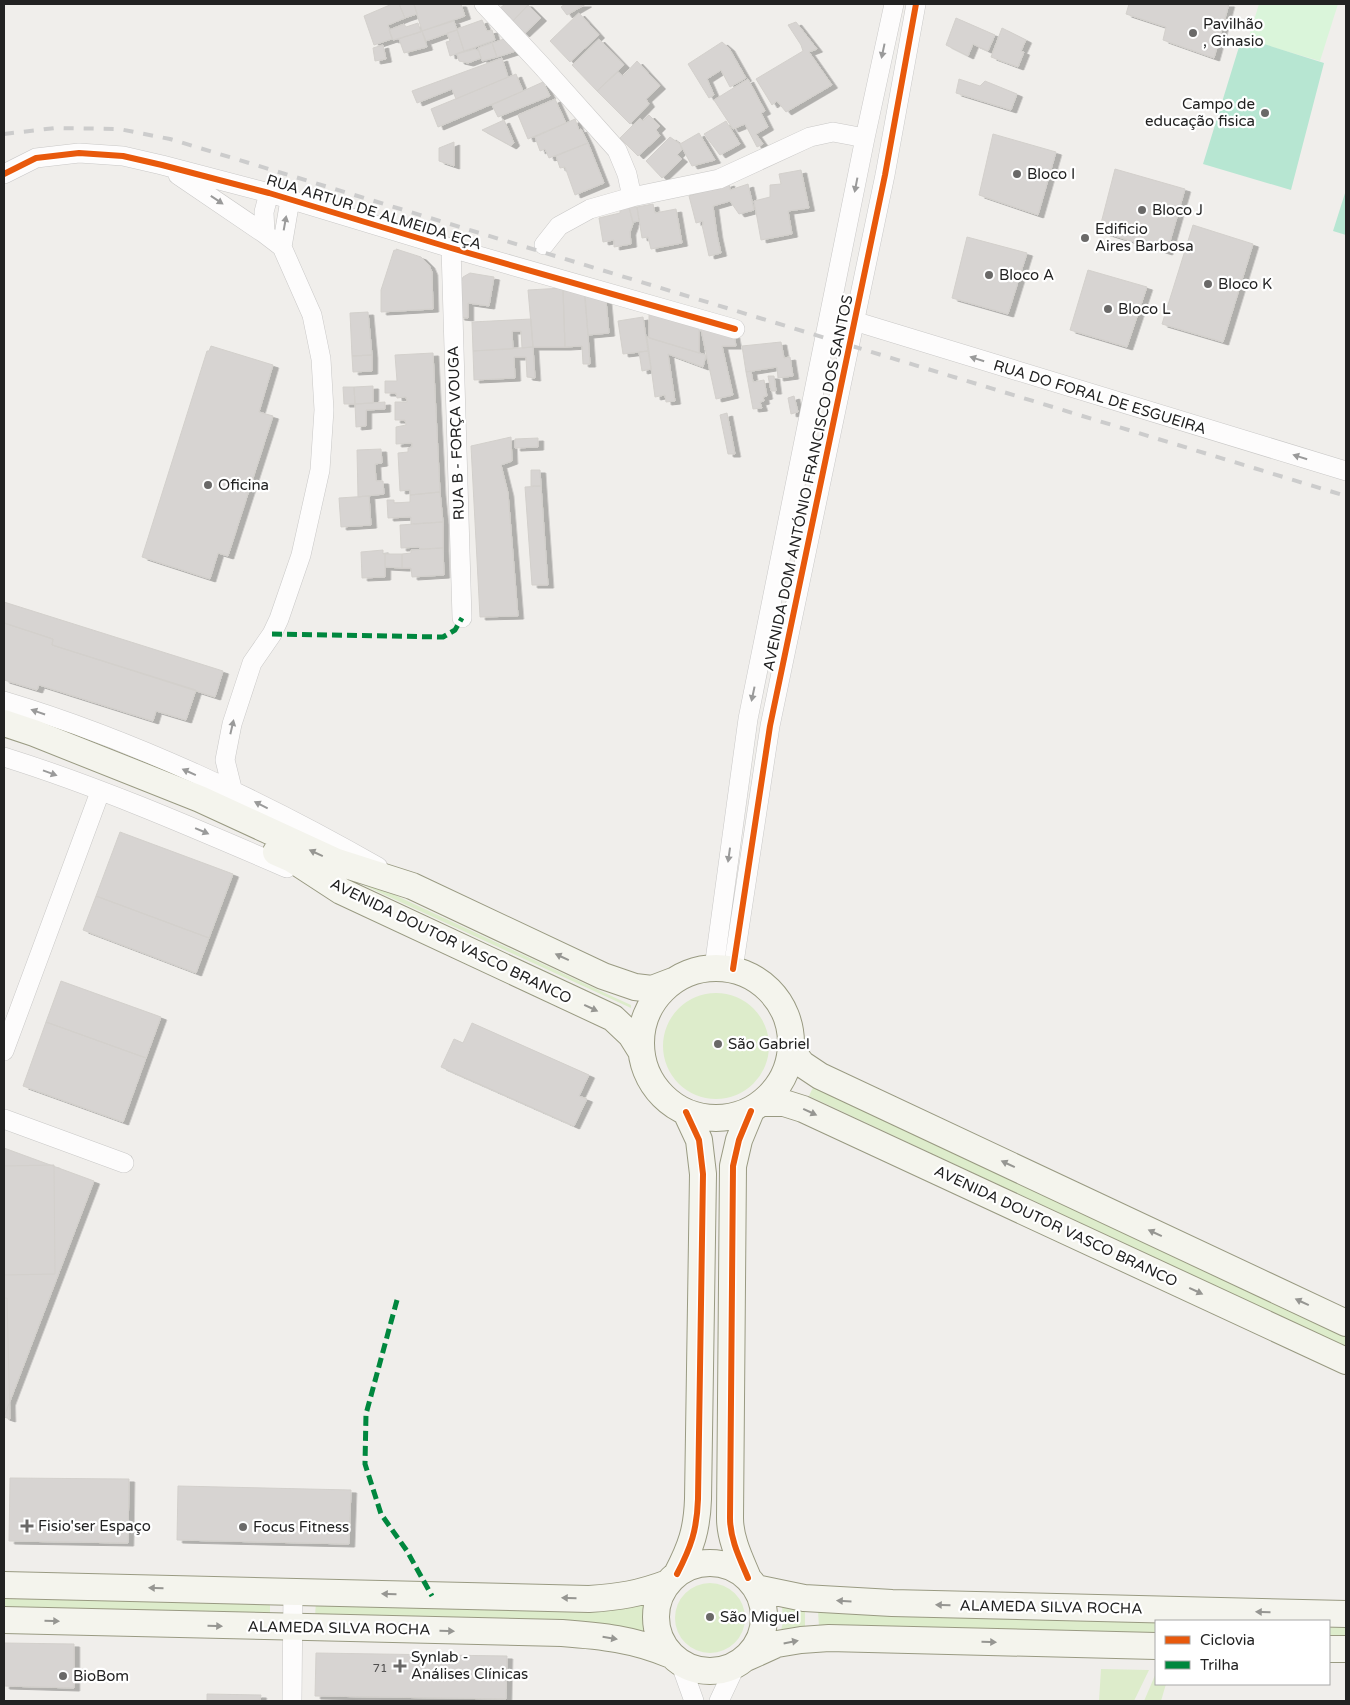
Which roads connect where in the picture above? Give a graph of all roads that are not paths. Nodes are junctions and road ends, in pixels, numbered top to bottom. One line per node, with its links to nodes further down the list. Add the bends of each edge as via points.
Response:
1 (484, 4): 8 (street, via 617,150)
2 (894, 4): 4 (street, AVENIDA DOM ANTÓNIO FRANCISCO DOS SANTOS, one-way to 4)
3 (916, 4): 14 (street, AVENIDA DOM ANTÓNIO FRANCISCO DOS SANTOS)
4 (865, 138): 8 (street, via 833,132 810,137 719,179); 26 (street, AVENIDA DOM ANTÓNIO FRANCISCO DOS SANTOS, one-way to 26, via 748,719)
5 (162, 164): 6 (street, RUA ARTUR DE ALMEIDA EÇA, via 123,156 79,153 36,158); 7 (street, RUA ARTUR DE ALMEIDA EÇA); 10 (street, one-way to 10)
6 (4, 174)
7 (269, 193): 9 (street, RUA ARTUR DE ALMEIDA EÇA); 10 (street, via 264,212)
8 (632, 197): 11 (street, via 590,209 575,217 559,226)
9 (290, 200): 12 (street, one-way to 9); 13 (street, RUA ARTUR DE ALMEIDA EÇA)
10 (265, 234): 12 (street)
11 (544, 245)
12 (282, 247): 23 (street, one-way to 12, via 225,760 232,724 252,663 279,619 301,555 320,470 324,410 321,359 312,315)
13 (451, 248): 15 (street, RUA ARTUR DE ALMEIDA EÇA); 17 (street, RUA B - FORÇA VOUGA)
14 (854, 321): 16 (street, RUA DO FORAL DE ESGUEIRA, one-way to 14); 26 (street, AVENIDA DOM ANTÓNIO FRANCISCO DOS SANTOS, via 770,726)
15 (735, 330)
16 (1346, 471)
17 (462, 618)
18 (4, 701): 23 (street, AVENIDA DOUTOR VASCO BRANCO, one-way to 18, via 110,738)
19 (4, 723): 24 (main road, AVENIDA DOUTOR VASCO BRANCO, one-way to 19, via 336,862 200,799)
20 (4, 738): 25 (main road, AVENIDA DOUTOR VASCO BRANCO, via 192,811 292,859)
21 (4, 757): 22 (street, one-way to 22)
22 (100, 792): 25 (street, one-way to 25, via 178,821); 28 (street)
23 (233, 792): 24 (street, AVENIDA DOUTOR VASCO BRANCO, one-way to 23)
24 (412, 886): 27 (main road, AVENIDA DOUTOR VASCO BRANCO, one-way to 24, via 652,989 635,988)
25 (341, 891): 29 (main road, AVENIDA DOUTOR VASCO BRANCO, one-way to 29, via 613,1018 631,1035)
26 (724, 968): 27 (main road, via 692,971); 30 (main road, via 758,980 778,999 792,1033)
27 (673, 981): 29 (main road, via 658,994 648,1011 641,1030)
28 (4, 1050)
29 (641, 1051): 32 (main road, via 655,1088)
30 (792, 1051): 31 (main road, via 787,1071 777,1089); 35 (main road, one-way to 30, via 820,1076 802,1064)
31 (757, 1107): 32 (main road, via 719,1119 702,1118); 36 (main road, AVENIDA DOUTOR VASCO BRANCO, one-way to 36, via 784,1103 803,1109); 38 (main road, via 739,1140 733,1166 730,1528)
32 (686, 1112): 37 (main road, via 699,1140 703,1174 698,1498 696,1529 689,1551)
33 (4, 1119): 34 (street)
34 (124, 1163)
35 (1346, 1323)
36 (1346, 1361)
37 (672, 1579): 38 (main road, via 688,1568 713,1563 738,1570); 40 (main road, one-way to 40, via 645,1592 589,1599); 47 (main road, via 658,1603 656,1626 662,1641)
38 (752, 1583): 41 (main road, ALAMEDA SILVA ROCHA, one-way to 38, via 882,1603 804,1598); 48 (main road, via 762,1600 764,1625 755,1649)
39 (4, 1585): 40 (main road, one-way to 39)
40 (293, 1591): 43 (street)
41 (1346, 1614)
42 (4, 1620): 43 (main road, ALAMEDA SILVA ROCHA, one-way to 43)
43 (292, 1628): 47 (main road, ALAMEDA SILVA ROCHA, one-way to 47, via 562,1633 648,1645); 49 (street)
44 (1155, 1646): 48 (main road, one-way to 44, via 777,1644 829,1638)
45 (1330, 1649): 46 (main road)
46 (1346, 1649)
47 (676, 1659): 48 (main road, via 691,1668 714,1672); 50 (street)
48 (741, 1662): 51 (street)
49 (292, 1701)
50 (694, 1701)
51 (719, 1701)

